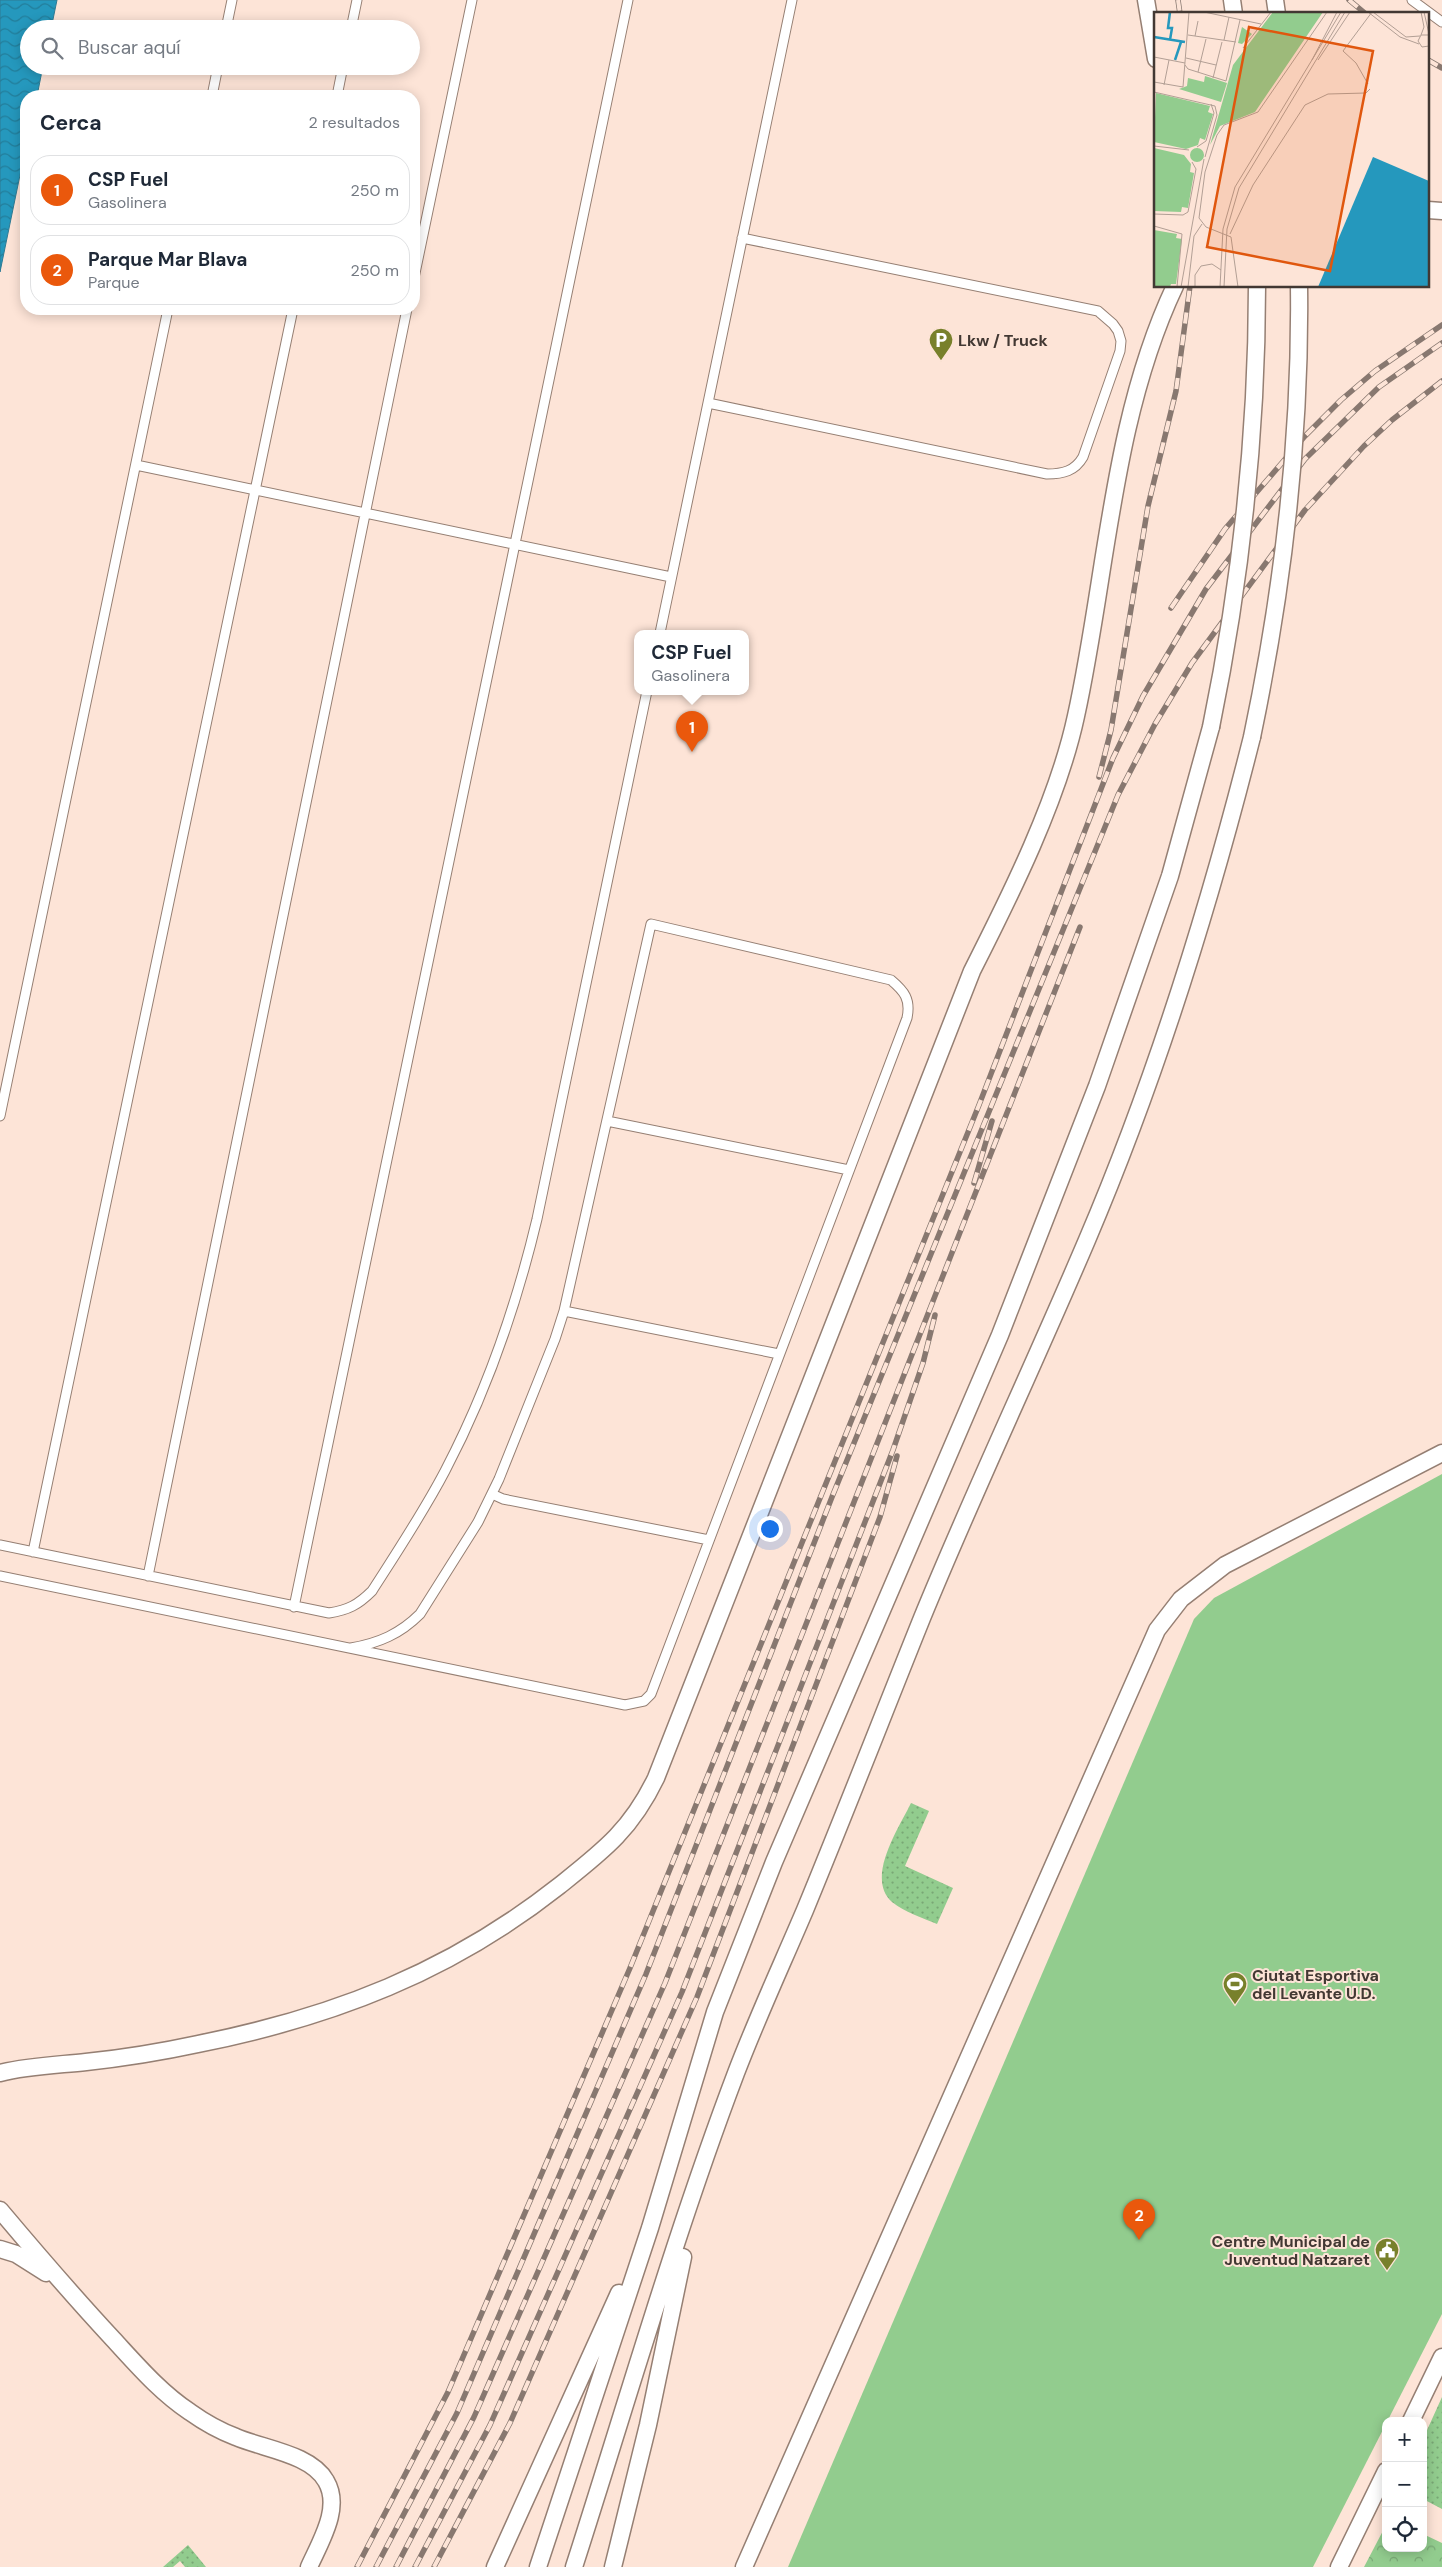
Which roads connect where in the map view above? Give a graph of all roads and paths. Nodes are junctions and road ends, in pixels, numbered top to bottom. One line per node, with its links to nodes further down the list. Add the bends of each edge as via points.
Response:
1 (232, 0): 10 (lane)
2 (357, 0): 11 (lane)
3 (472, 0): 19 (lane)
4 (628, 0): 30 (lane)
5 (792, 0): 18 (lane)
6 (1146, 0): 13 (street)
7 (1412, 0): 8 (lane)
8 (1428, 12)
9 (1430, 13): 12 (lane)
10 (228, 20)
11 (353, 20)
12 (1442, 22)
13 (1154, 46)
14 (216, 75): 16 (lane)
15 (341, 75): 17 (lane)
16 (213, 90)
17 (338, 90)
18 (742, 238): 26 (lane); 26 (lane, via 1098,311 1118,331 1120,351 1083,457 1074,468 1059,474)
19 (420, 249)
20 (1174, 288): 48 (street, via 1147,358 1116,482 1076,716 1054,791 968,980 642,1807 626,1829 525,1913 446,1960 351,2004 200,2044)
21 (1256, 288): 51 (street, bridge, via 1255,411 1246,516 1211,727 1170,876 1097,1086 1000,1335 774,1862 722,1994)
22 (1299, 288): 49 (street, bridge, via 1298,395 1275,622 1252,737 1207,902 1162,1041 1088,1239 998,1438 923,1616 738,2069)
23 (167, 315): 27 (lane)
24 (292, 315): 28 (lane)
25 (406, 315): 29 (lane)
26 (708, 404): 31 (lane)
27 (136, 465): 28 (lane); 34 (lane)
28 (255, 491): 29 (lane); 43 (lane)
29 (364, 514): 30 (lane); 45 (lane)
30 (514, 545): 31 (lane); 46 (lane)
31 (671, 578): 32 (lane)
32 (661, 630)
33 (647, 695): 46 (lane, via 537,1219 500,1348 444,1472 372,1592 347,1611 329,1613)
34 (0, 1116)
35 (607, 1121): 36 (lane); 36 (lane, via 651,924 891,980 905,992 910,1006 907,1018); 37 (lane)
36 (850, 1170): 38 (lane)
37 (564, 1311): 38 (lane); 40 (lane)
38 (779, 1354): 41 (lane)
39 (1442, 1453): 62 (street, via 1225,1565 1181,1599 1156,1630)
40 (492, 1494): 41 (lane, via 503,1499); 47 (lane, via 457,1559 420,1614 408,1626 375,1644)
41 (709, 1540): 47 (lane, via 650,1694 635,1704 626,1705)
42 (0, 1545): 43 (lane)
43 (34, 1552): 45 (lane)
44 (0, 1576): 47 (lane)
45 (148, 1576): 46 (lane)
46 (294, 1607)
47 (351, 1648)
48 (0, 2074)
49 (703, 2164): 60 (street); 61 (street, via 648,2425)
50 (0, 2210): 53 (street)
51 (650, 2228): 58 (street); 59 (street)
52 (0, 2249): 53 (street, via 33,2264)
53 (64, 2286): 57 (street, via 146,2374 183,2407 234,2437 318,2468 328,2483 332,2501 327,2526)
54 (1442, 2357): 55 (street)
55 (1413, 2417)
56 (1382, 2479): 63 (street)
57 (309, 2567)
58 (496, 2567)
59 (538, 2567)
60 (574, 2567)
61 (613, 2567)
62 (744, 2567)
63 (1338, 2567)

